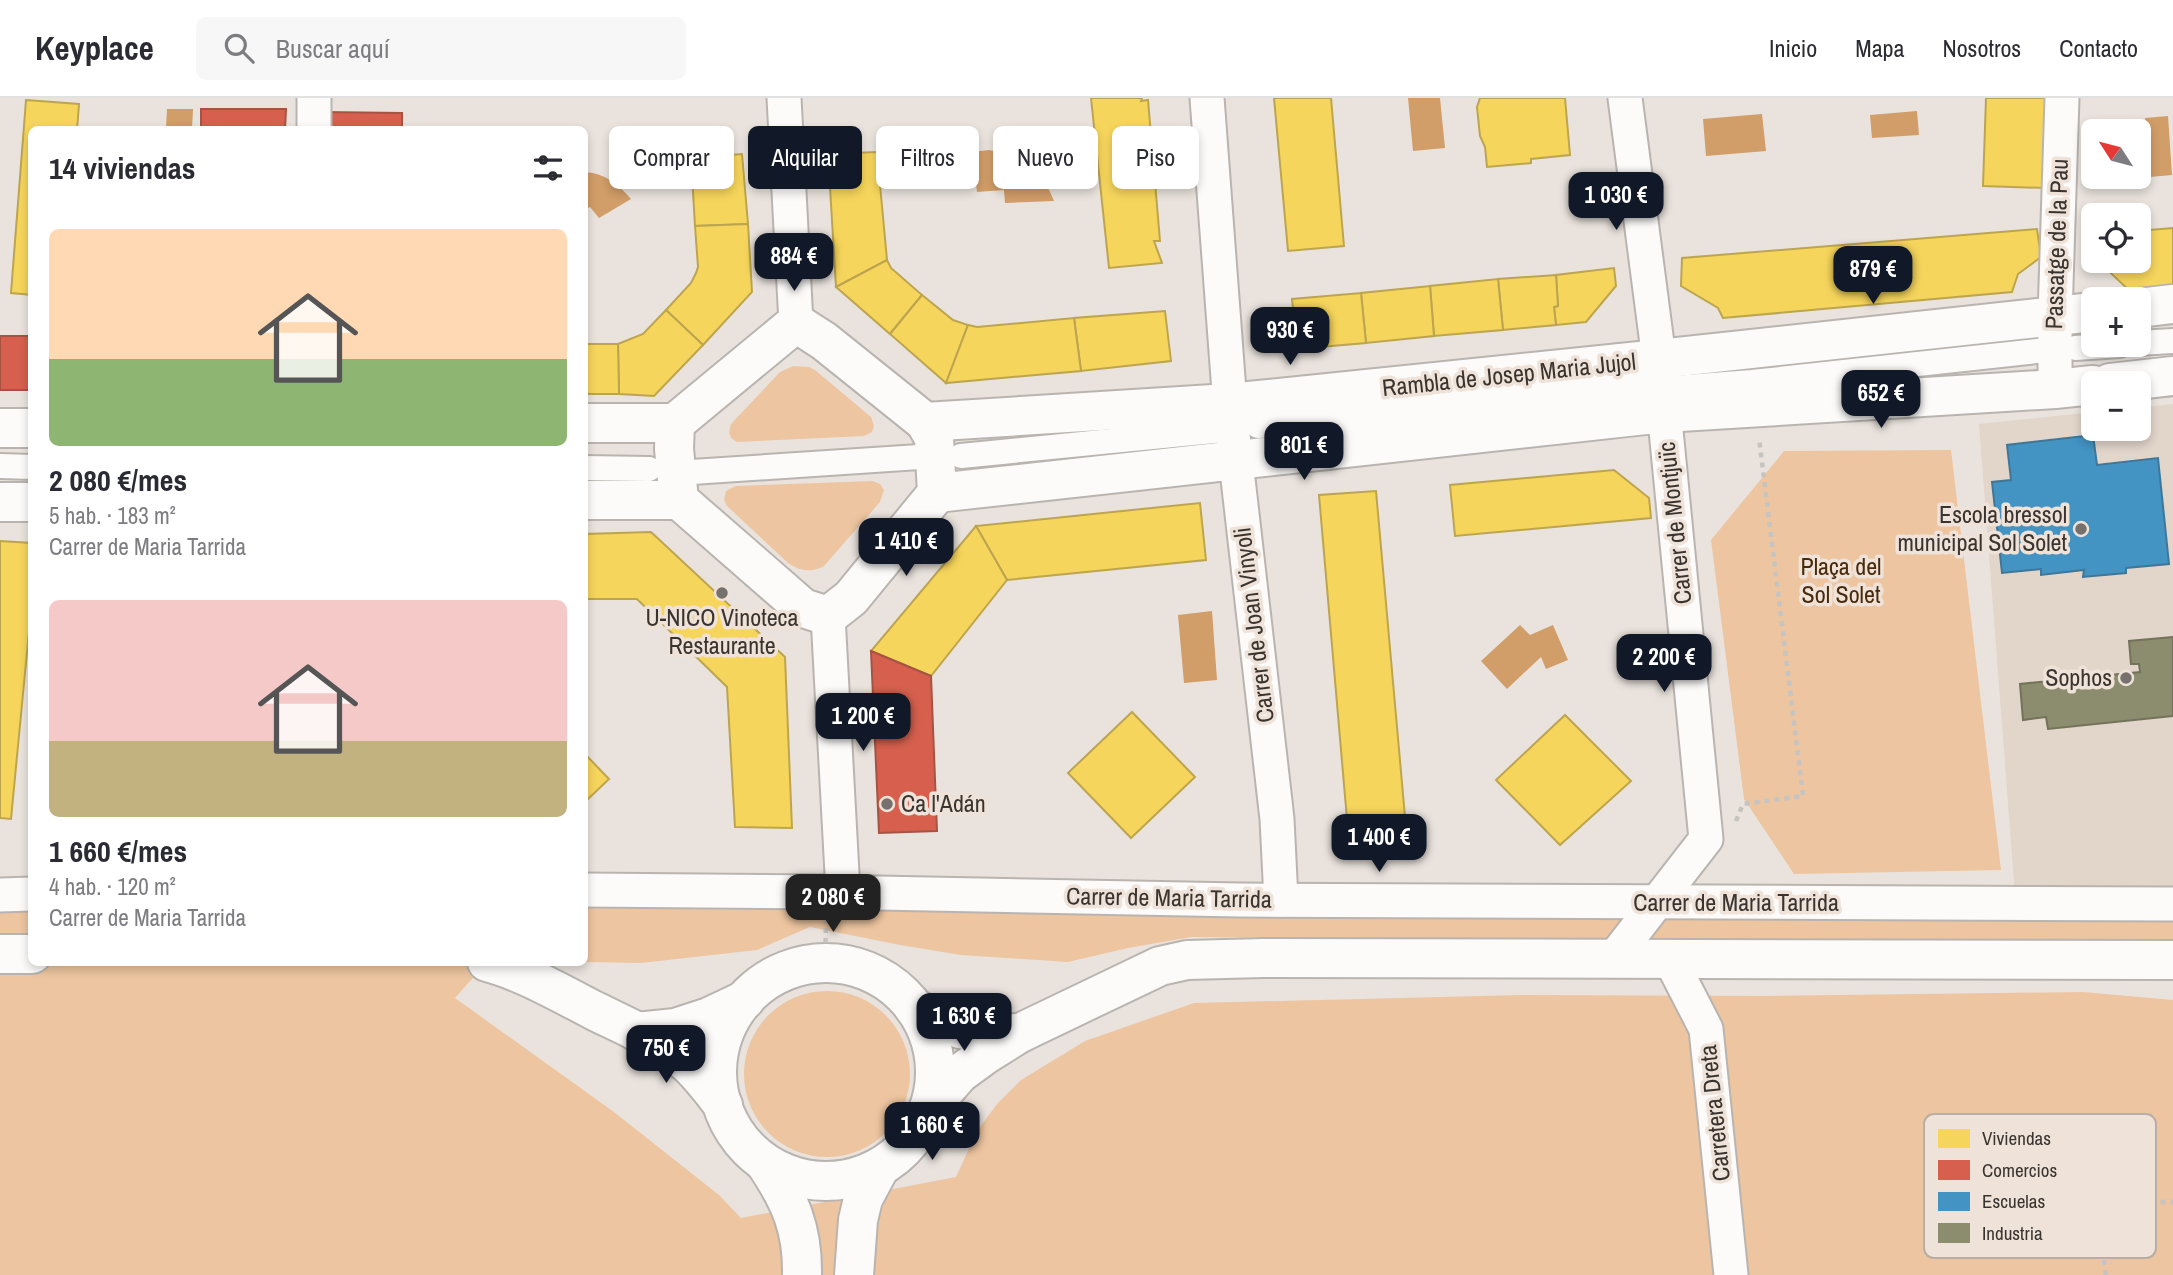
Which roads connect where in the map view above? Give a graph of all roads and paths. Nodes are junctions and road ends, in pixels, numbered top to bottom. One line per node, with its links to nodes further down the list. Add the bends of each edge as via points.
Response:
1 (314, 98): 6 (street)
2 (784, 98): 10 (street)
3 (1207, 98): 25 (street, Carrer de Joan Vinyoli)
4 (1625, 98): 19 (street, Carrer de Montjuïc)
5 (2062, 98): 11 (street, Passatge de la Pau)
6 (314, 126)
7 (2173, 304): 8 (street)
8 (2151, 307)
9 (2081, 318): 11 (street, Rambla de Josep Maria Jujol)
10 (796, 323): 22 (street); 27 (street, via 824,341)
11 (2050, 333): 19 (street, Rambla de Josep Maria Jujol); 20 (street, Passatge de la Pau)
12 (2173, 341): 13 (street)
13 (2151, 342)
14 (2075, 348): 15 (street)
15 (2081, 348)
16 (2173, 376): 17 (street)
17 (2151, 378)
18 (2081, 386): 20 (street, Rambla de Josep Maria Jujol)
19 (1660, 388): 20 (street, Rambla de Josep Maria Jujol); 25 (street, Rambla de Josep Maria Jujol); 25 (street, Rambla de Josep Maria Jujol); 45 (street, Carrer de Montjuïc, via 1706,839)
20 (2055, 389)
21 (588, 423): 22 (street)
22 (674, 423): 33 (street)
23 (0, 428): 24 (street)
24 (28, 428)
25 (1237, 430): 27 (street, Rambla de Josep Maria Jujol); 28 (street, Rambla de Josep Maria Jujol); 34 (street, Rambla de Josep Maria Jujol); 44 (street, Carrer de Joan Vinyoli, via 1277,819)
26 (1759, 436): 39 (path, via 1803,796 1743,804)
27 (922, 440): 33 (street, Rambla de Josep Maria Jujol); 34 (street, via 934,438)
28 (961, 456)
29 (0, 466): 30 (street)
30 (28, 467)
31 (588, 468): 32 (street)
32 (649, 469)
33 (685, 486): 35 (street, Rambla de Josep Maria Jujol); 38 (street, via 803,608)
34 (937, 493): 38 (street, via 851,598)
35 (588, 499)
36 (0, 502): 37 (street)
37 (28, 502)
38 (828, 616): 41 (street)
39 (1733, 827)
40 (588, 890): 41 (street, Carrer de Maria Tarrida)
41 (835, 892): 44 (street, Carrer de Maria Tarrida); 52 (path)
42 (28, 894): 43 (street)
43 (0, 895)
44 (1281, 900): 45 (street, Carrer de Maria Tarrida)
45 (1657, 903): 46 (street, Carrer de Maria Tarrida); 50 (street, Carrer de Montjuïc)
46 (2173, 904)
47 (0, 954): 48 (street)
48 (28, 954)
49 (1670, 959): 50 (street); 51 (street); 64 (street, Carretera Dreta, via 1706,1029)
50 (1612, 960): 57 (street, via 1187,960 1160,966)
51 (2173, 960)
52 (825, 963): 54 (street, via 776,975); 55 (street, via 875,975 901,992)
53 (501, 966): 56 (street)
54 (745, 1000): 56 (street, via 675,1028); 58 (street, via 732,1018 720,1050 717,1072)
55 (914, 1008): 57 (street, via 960,1029); 59 (street, via 934,1057 934,1089)
56 (637, 1032): 58 (street, via 686,1062)
57 (1020, 1033): 59 (street, via 959,1074)
58 (723, 1105): 60 (street, via 739,1138)
59 (928, 1110): 61 (street, via 909,1143)
60 (765, 1163): 61 (street, via 792,1176 822,1181 852,1178); 62 (street, via 786,1196 797,1225)
61 (880, 1167): 63 (street, via 863,1199)
62 (802, 1275)
63 (854, 1275)
64 (1731, 1275)

